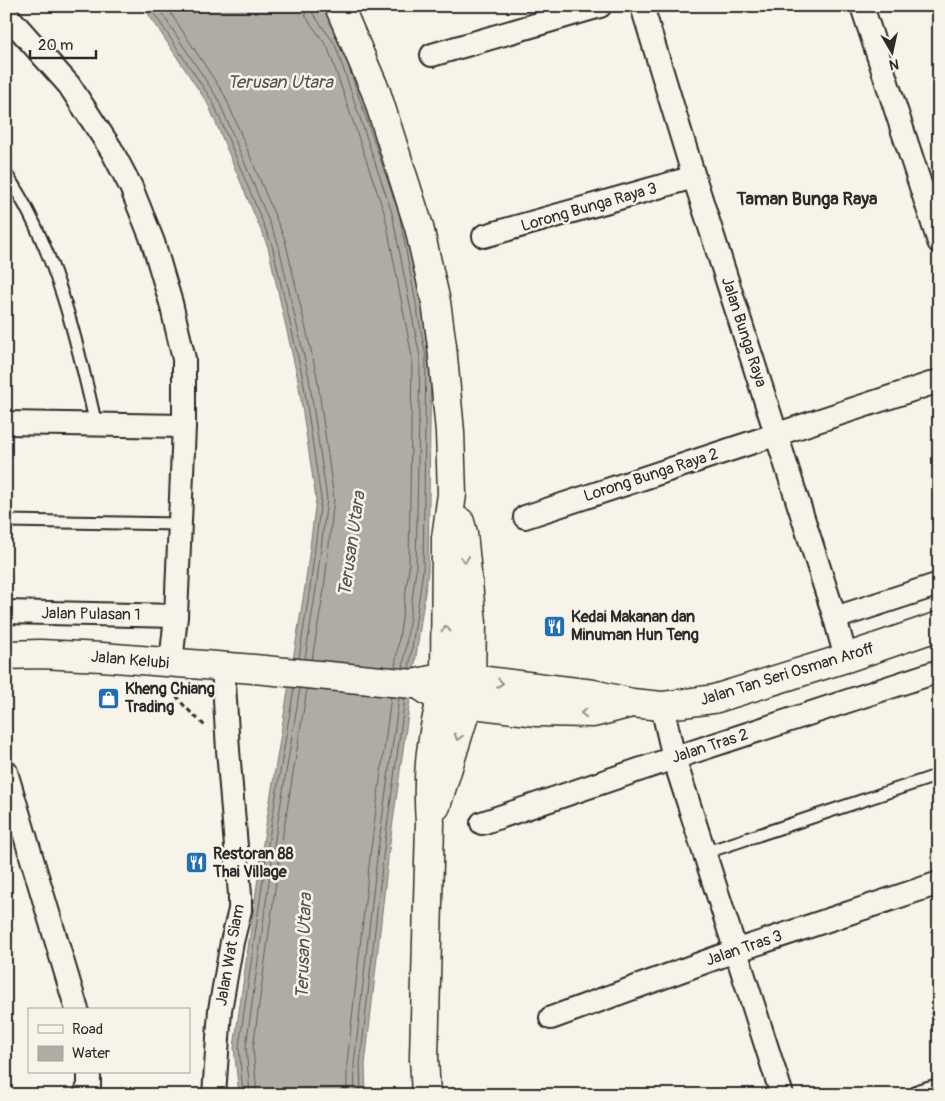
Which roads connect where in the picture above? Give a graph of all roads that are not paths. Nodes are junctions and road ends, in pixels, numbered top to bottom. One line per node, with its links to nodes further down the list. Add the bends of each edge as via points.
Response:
1 (340, 6): 30 (street, via 376,92 419,227 436,302 450,432 452,494 446,538)
2 (600, 6): 6 (street)
3 (642, 6): 8 (street, Jalan Bunga Raya)
4 (862, 6): 10 (street)
5 (6, 14): 14 (street, via 68,85 111,149 131,187 154,242 172,304 184,359)
6 (432, 55)
7 (6, 174): 13 (lane, via 45,246 81,356)
8 (694, 177): 9 (street, Lorong Bunga Raya 3); 15 (street, Jalan Bunga Raya)
9 (484, 236)
10 (939, 242)
11 (939, 381): 15 (street, Lorong Bunga Raya 2)
12 (6, 423): 13 (street)
13 (96, 425): 14 (street)
14 (184, 426): 18 (street)
15 (776, 434): 16 (street, Lorong Bunga Raya 2); 22 (street, Jalan Bunga Raya)
16 (525, 517)
17 (6, 521): 18 (lane)
18 (179, 524): 21 (street)
19 (939, 584): 22 (street)
20 (6, 612): 21 (street, Jalan Pulasan 1)
21 (176, 616): 26 (street)
22 (835, 618): 25 (street, Jalan Bunga Raya)
23 (939, 626): 25 (street, Jalan Tan Seri Osman Aroff)
24 (6, 654): 26 (street, Jalan Kelubi, via 93,656)
25 (846, 658): 31 (street, Jalan Tan Seri Osman Aroff, via 714,699)
26 (171, 663): 27 (street, Jalan Kelubi)
27 (223, 667): 28 (street, Jalan Kelubi); 44 (street, Jalan Wat Siam, via 240,902 220,1010)
28 (254, 669): 30 (street, Jalan Tan Seri Osman Aroff)
29 (939, 671): 32 (street, Jalan Tras 2)
30 (456, 690): 31 (street, Jalan Tan Seri Osman Aroff, via 593,694); 45 (street, via 450,764 430,823 424,1058)
31 (662, 706): 32 (street)
32 (674, 758): 35 (street, Jalan Tras 2); 36 (street)
33 (6, 772): 39 (street)
34 (939, 775): 36 (lane)
35 (482, 823)
36 (704, 853): 38 (street)
37 (939, 883): 38 (street, Jalan Tras 3)
38 (735, 951): 40 (street, Jalan Tras 3); 46 (street)
39 (76, 1008)
40 (550, 1018)
41 (89, 1074): 43 (street)
42 (939, 1090): 47 (street)
43 (85, 1095)
44 (214, 1095)
45 (426, 1095)
46 (782, 1095)
47 (921, 1095)

